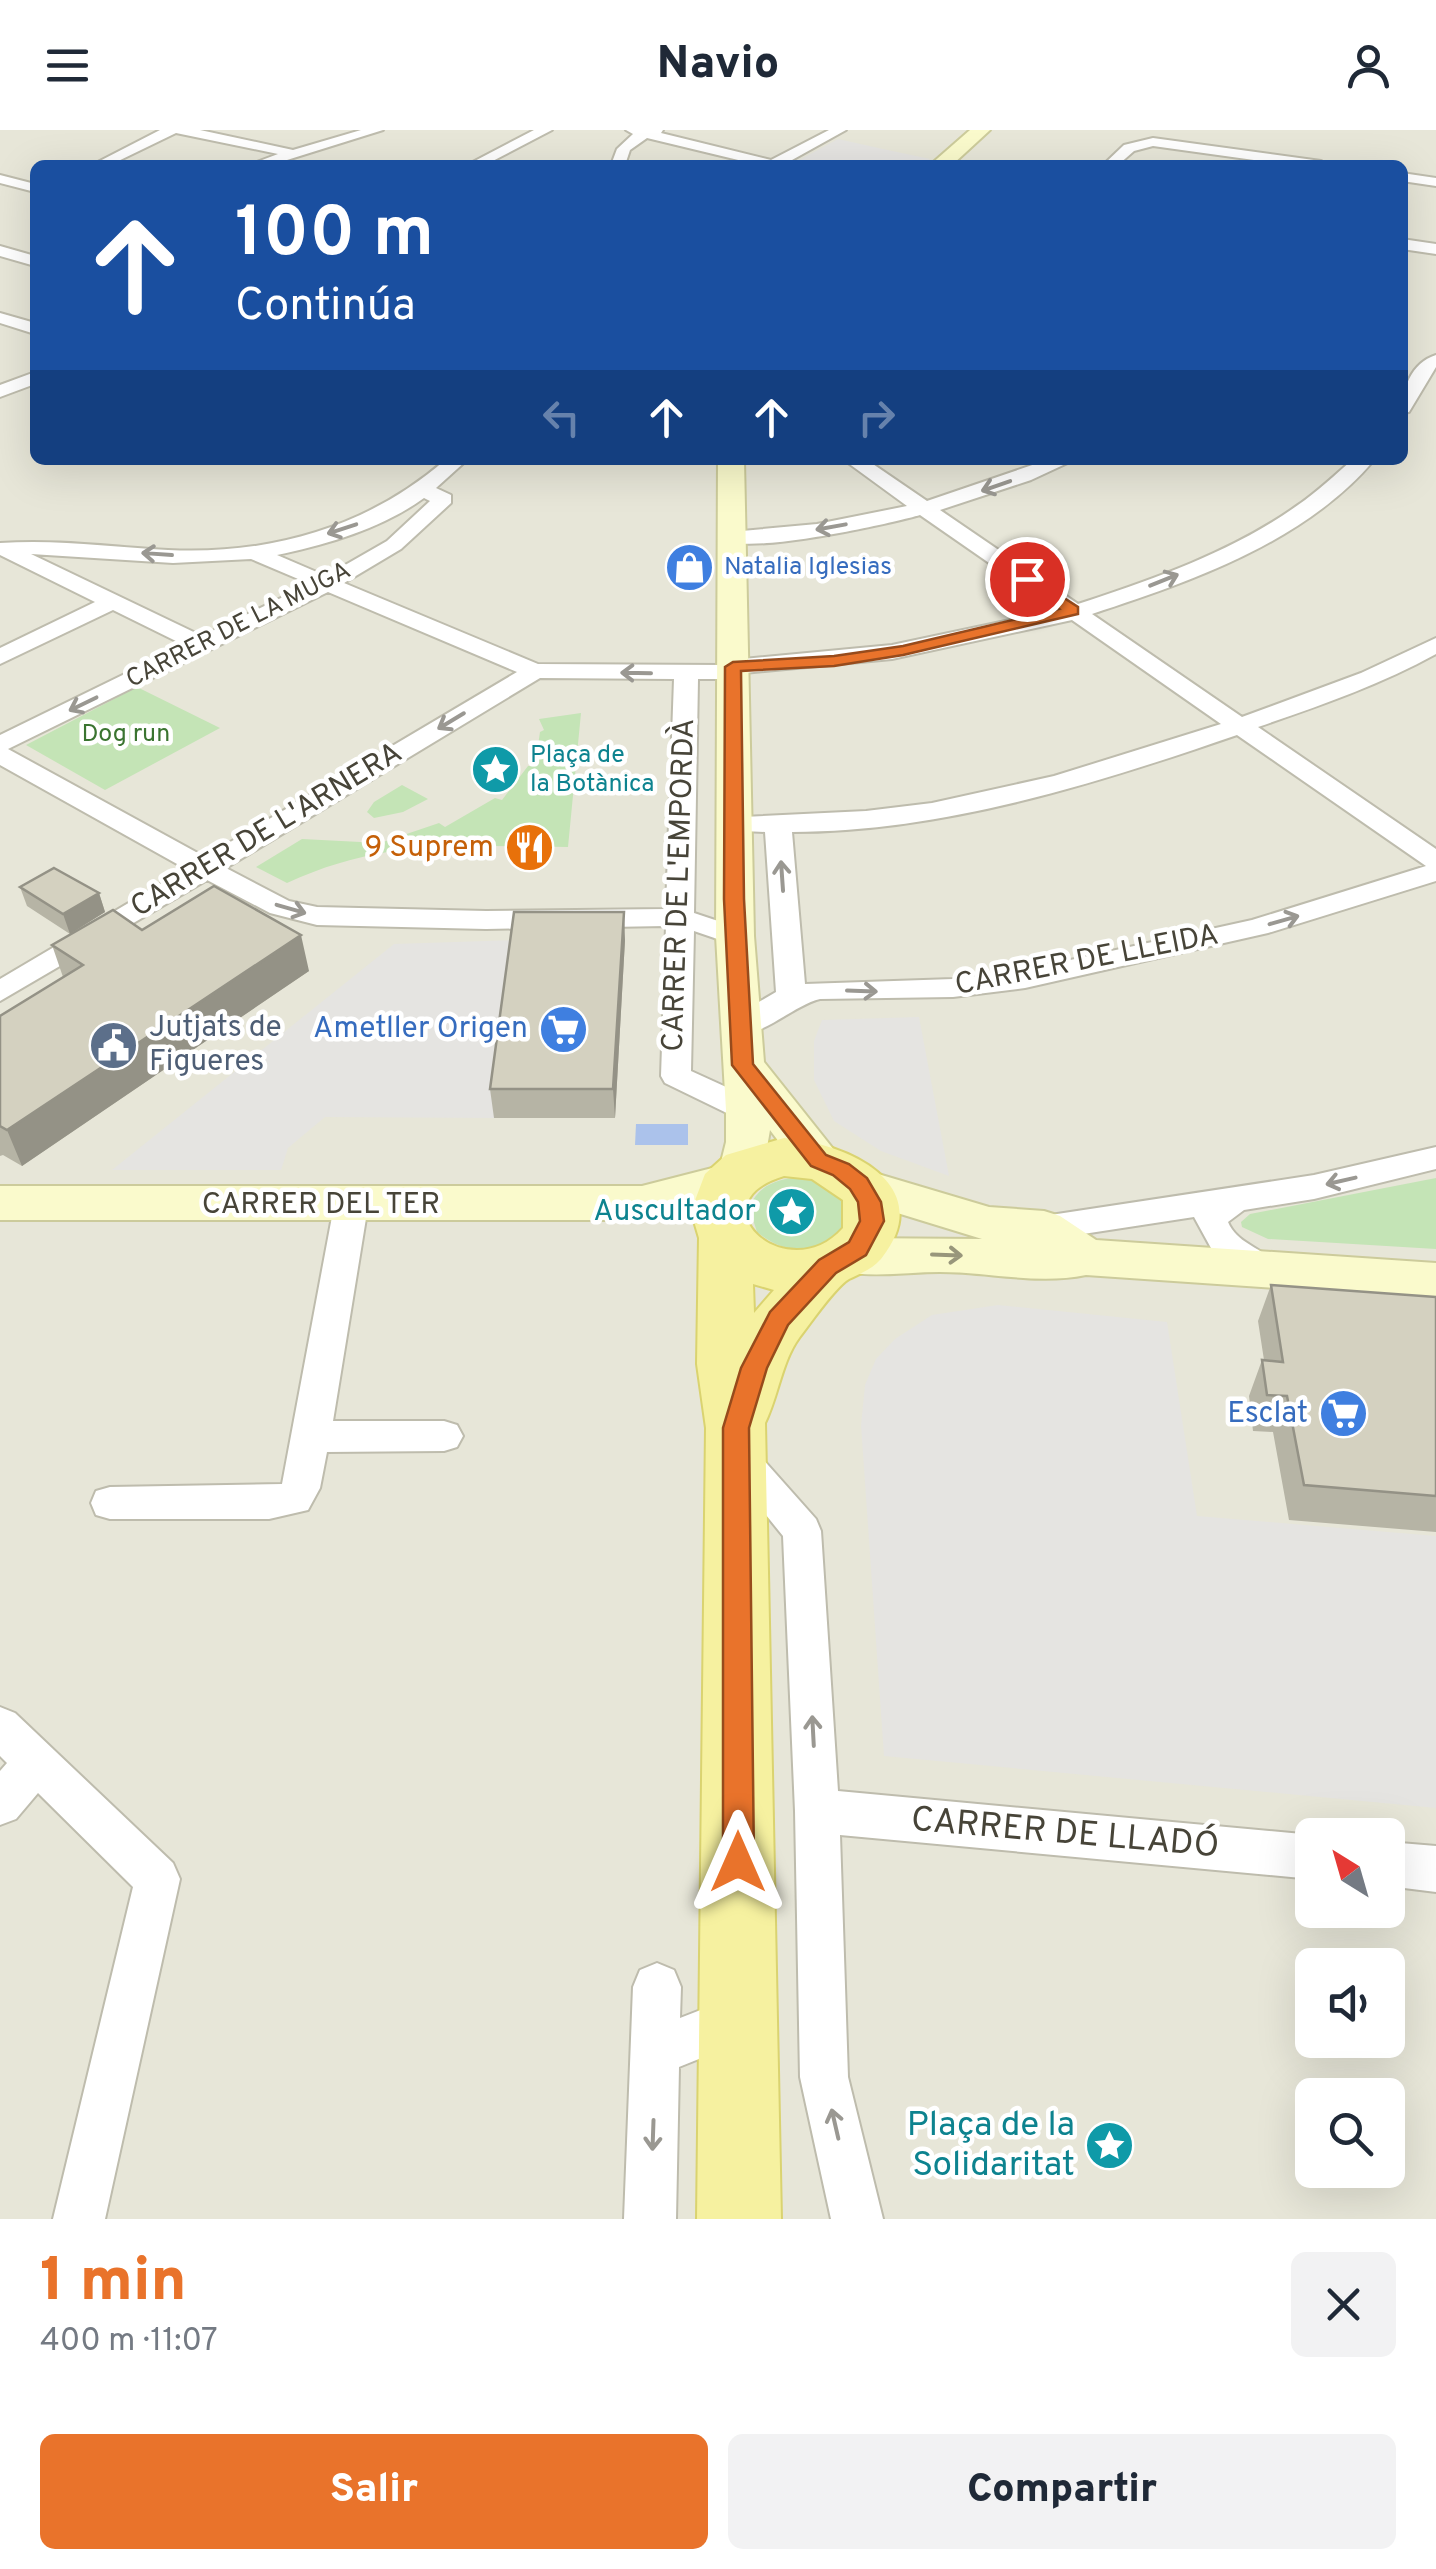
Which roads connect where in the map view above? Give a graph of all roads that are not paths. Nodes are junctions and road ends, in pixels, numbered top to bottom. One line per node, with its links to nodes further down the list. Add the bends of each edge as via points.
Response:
1 (171, 130): 11 (street)
2 (180, 130): 10 (street)
3 (240, 130): 9 (street)
4 (376, 130): 9 (street)
5 (545, 130): 13 (street)
6 (839, 130): 16 (street)
7 (981, 130): 17 (main road)
8 (645, 131): 14 (street); 15 (street)
9 (324, 146): 10 (street)
10 (296, 154): 12 (street)
11 (109, 160)
12 (274, 160)
13 (484, 160)
14 (620, 160)
15 (754, 160)
16 (782, 160)
17 (946, 160)
18 (1116, 160): 19 (street, via 1153,142)
19 (1284, 160)
20 (1408, 178): 22 (street)
21 (0, 179): 23 (street)
22 (1436, 182)
23 (30, 187)
24 (30, 188): 25 (street)
25 (0, 190)
26 (0, 236): 27 (street)
27 (30, 245)
28 (1408, 245): 29 (street)
29 (1436, 249)
30 (0, 252): 31 (street)
31 (30, 260)
32 (0, 318): 33 (street)
33 (30, 327)
34 (1431, 355): 37 (street)
35 (30, 379): 36 (street)
36 (0, 392)
37 (1408, 398)
38 (452, 465): 43 (street)
39 (731, 465): 45 (main road, CARRER DE L'EMPORDÀ)
40 (862, 465): 44 (street)
41 (1050, 465): 44 (street, one-way to 44)
42 (1358, 465): 50 (street, one-way to 42, via 1240,547 1318,499)
43 (423, 490): 47 (street, one-way to 47, via 346,529); 48 (street, CARRER DE LA MUGA, via 444,500 394,546)
44 (926, 508): 45 (street, one-way to 45); 50 (street)
45 (731, 538): 54 (main road, CARRER DE L'EMPORDÀ)
46 (2, 549): 47 (street, one-way to 46, via 198,558); 49 (street)
47 (254, 553): 48 (street)
48 (329, 583): 51 (street, CARRER DE LA MUGA); 55 (street)
49 (112, 602): 51 (street); 53 (street)
50 (1072, 610): 54 (street, via 903,650); 57 (street)
51 (202, 645): 58 (street, CARRER DE LA MUGA, one-way to 58)
52 (1436, 645): 57 (street)
53 (0, 657)
54 (733, 669): 56 (street); 60 (main road, CARRER DE L'EMPORDÀ)
55 (534, 672): 56 (street, one-way to 55); 63 (street, CARRER DE L'ARNERA, one-way to 63)
56 (686, 674): 65 (street, CARRER DE L'EMPORDÀ)
57 (1239, 726): 61 (street, via 958,806 867,822); 62 (street)
58 (0, 744)
59 (0, 755): 63 (street)
60 (732, 824): 61 (street); 66 (main road, CARRER DE L'EMPORDÀ)
61 (778, 826): 68 (street, one-way to 61)
62 (1436, 861)
63 (203, 868): 65 (street, one-way to 65, via 280,907 317,916); 67 (street, CARRER DE L'ARNERA)
64 (1436, 872): 68 (street, CARRER DE LLEIDA, one-way to 64, via 1025,980 1242,932)
65 (679, 916): 66 (street); 70 (street, CARRER DE L'EMPORDÀ, via 676,1076)
66 (735, 936): 69 (main road, CARRER DE L'EMPORDÀ)
67 (0, 992)
68 (791, 996): 69 (street, CARRER DE LLEIDA)
69 (741, 1046): 70 (main road, CARRER DE L'EMPORDÀ); 72 (main road)
70 (748, 1110): 73 (main road, CARRER DE L'EMPORDÀ, via 748,1142)
71 (1436, 1158): 74 (street, one-way to 74)
72 (838, 1172): 73 (main road, via 784,1157); 78 (main road, via 989,1224); 81 (main road, via 869,1202 872,1221 865,1240)
73 (736, 1175): 75 (main road); 79 (main road, via 717,1204)
74 (1234, 1200): 78 (street); 82 (street, via 1210,1218 1217,1237 1226,1250)
75 (642, 1202): 77 (main road, CARRER DEL TER); 79 (main road)
76 (0, 1203): 77 (main road, CARRER DEL TER)
77 (351, 1206): 85 (street)
78 (1044, 1228): 80 (main road)
79 (723, 1236): 81 (main road, via 764,1266 802,1272); 86 (main road, via 726,1364)
80 (1086, 1257): 81 (main road, one-way to 80, via 943,1254 1062,1262); 82 (main road)
81 (838, 1261): 86 (main road, via 771,1332 754,1368)
82 (1263, 1270): 83 (main road)
83 (1436, 1281)
84 (444, 1436): 85 (street)
85 (312, 1437): 87 (street, via 301,1488 282,1502)
86 (736, 1442): 91 (street, one-way to 86, via 802,1532); 96 (main road)
87 (110, 1503)
88 (0, 1727): 89 (street)
89 (36, 1762): 90 (street); 98 (street, via 158,1879)
90 (0, 1804)
91 (817, 1811): 92 (street, CARRER DE LLADÓ); 101 (street, one-way to 91, via 824,2077)
92 (1295, 1855)
93 (1405, 1866): 94 (street)
94 (1436, 1869)
95 (657, 1987): 97 (street)
96 (739, 2019): 97 (street); 100 (main road)
97 (655, 2052): 99 (street, one-way to 99)
98 (79, 2219)
99 (650, 2219)
100 (740, 2219)
101 (857, 2219)

